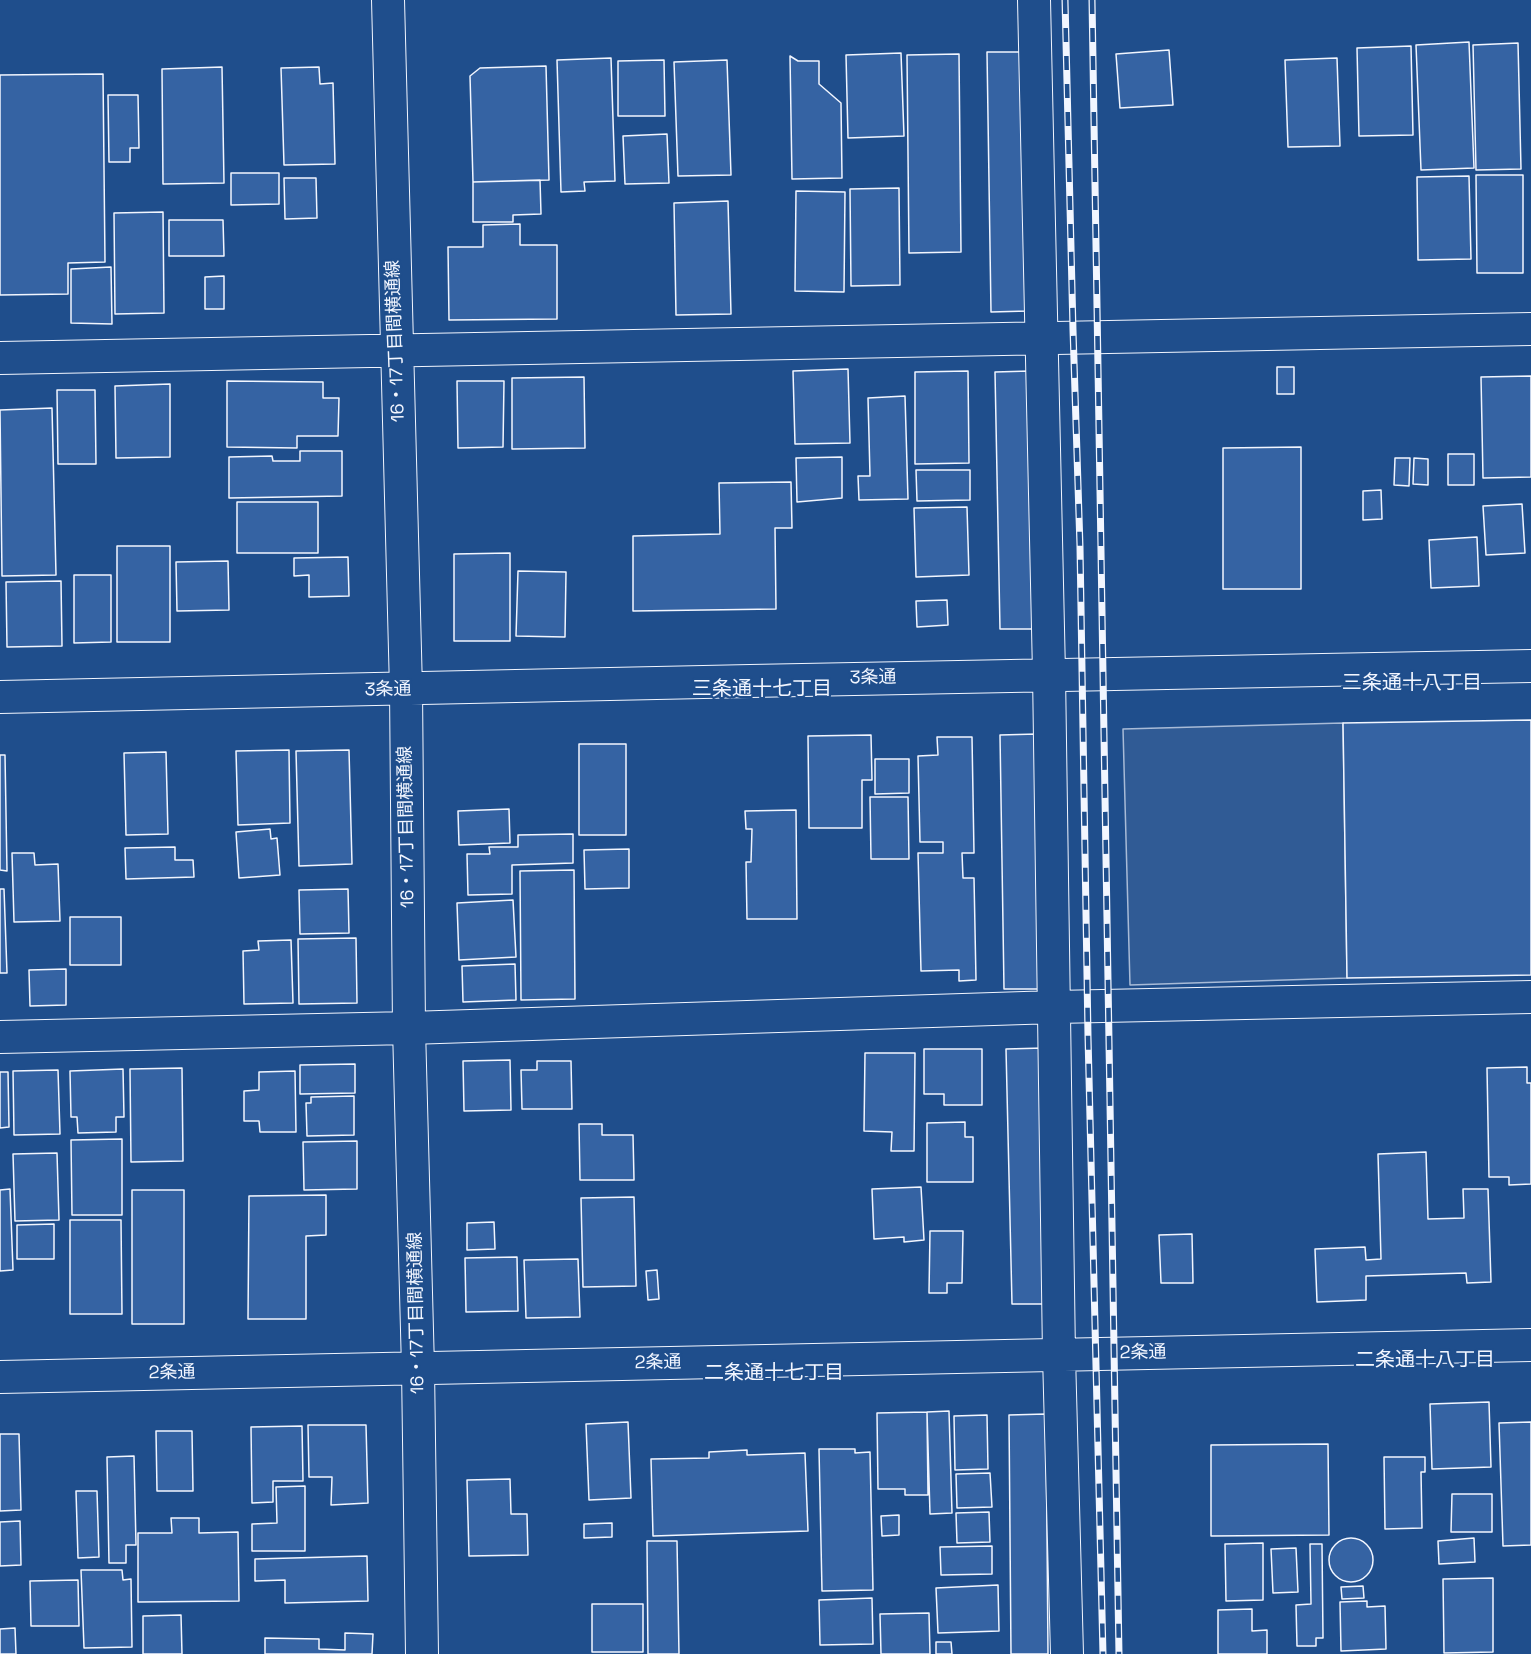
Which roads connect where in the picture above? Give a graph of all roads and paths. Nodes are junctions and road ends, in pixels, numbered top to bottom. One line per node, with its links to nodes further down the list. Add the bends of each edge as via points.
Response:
1 (388, 0): 5 (street, 16・17丁目間横通線)
2 (1034, 0): 4 (street)
3 (1531, 329): 4 (street)
4 (1042, 337): 5 (street); 8 (street)
5 (396, 351): 6 (street); 9 (street, 16・17丁目間横通線)
6 (0, 358)
7 (1531, 666): 8 (street, 3条通)
8 (1049, 674): 9 (street, 3条通); 12 (street)
9 (406, 690): 10 (street, 3条通); 13 (street, 16・17丁目間横通線)
10 (0, 697)
11 (1531, 997): 12 (street)
12 (1055, 1006): 13 (street); 16 (street)
13 (409, 1028): 14 (street); 17 (street, 16・17丁目間横通線)
14 (0, 1037)
15 (1531, 1345): 16 (street, 2条通)
16 (1059, 1355): 17 (street, 2条通); 20 (street)
17 (418, 1368): 18 (street, 2条通); 19 (street, 16・17丁目間横通線)
18 (0, 1377)
19 (422, 1654)
20 (1067, 1654)

